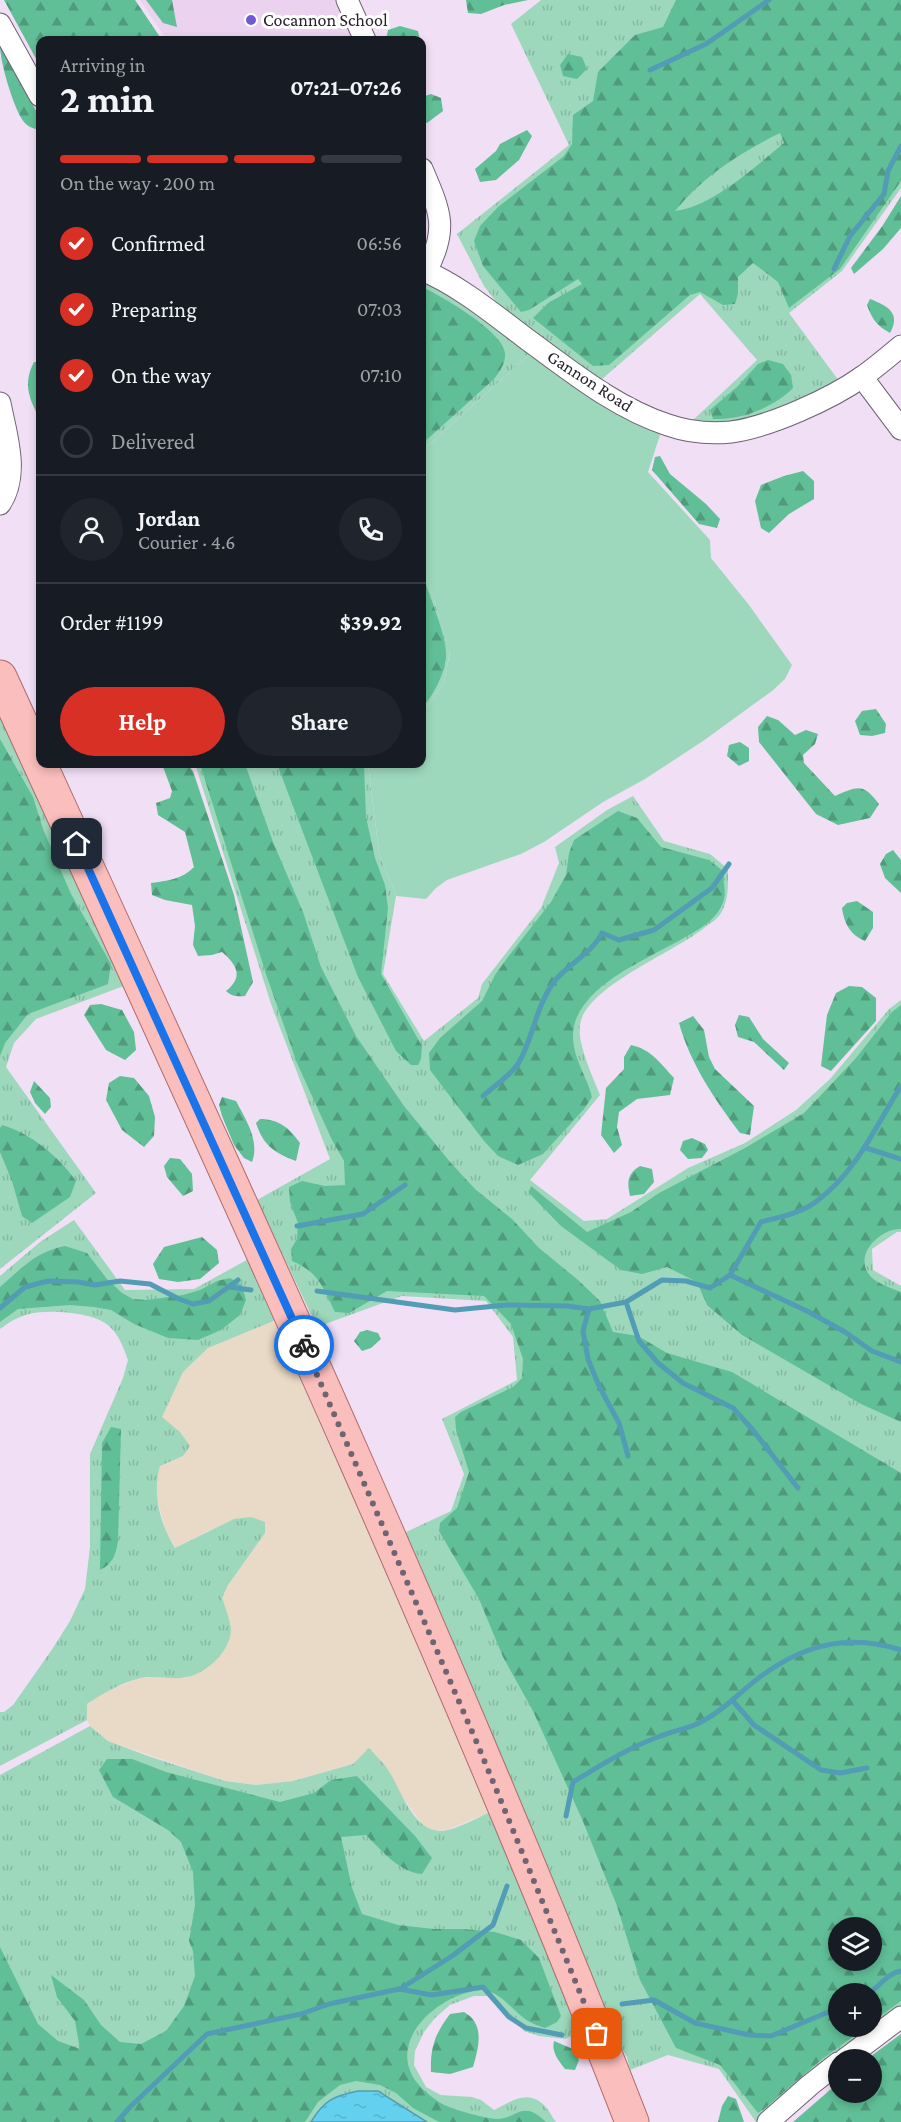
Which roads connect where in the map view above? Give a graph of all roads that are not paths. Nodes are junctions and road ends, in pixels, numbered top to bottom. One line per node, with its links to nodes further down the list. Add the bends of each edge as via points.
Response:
1 (347, 0): 3 (street)
2 (0, 24): 4 (street)
3 (363, 36)
4 (36, 89)
5 (426, 180): 6 (street, via 441,222 435,254)
6 (426, 268)
7 (426, 272): 9 (street, Gannon Road, via 480,305 616,402 670,426 732,432 756,426 812,404)
8 (901, 346): 9 (street, Gannon Road)
9 (862, 377): 11 (street)
10 (0, 403): 12 (street, via 10,461 9,487)
11 (901, 429)
12 (0, 504)
13 (0, 677): 14 (main road)
14 (36, 755)
15 (42, 768): 19 (main road, via 358,1467 477,1743)
16 (901, 2017): 17 (street)
17 (858, 2049)
18 (828, 2071): 20 (street)
19 (632, 2122)
20 (768, 2122)

